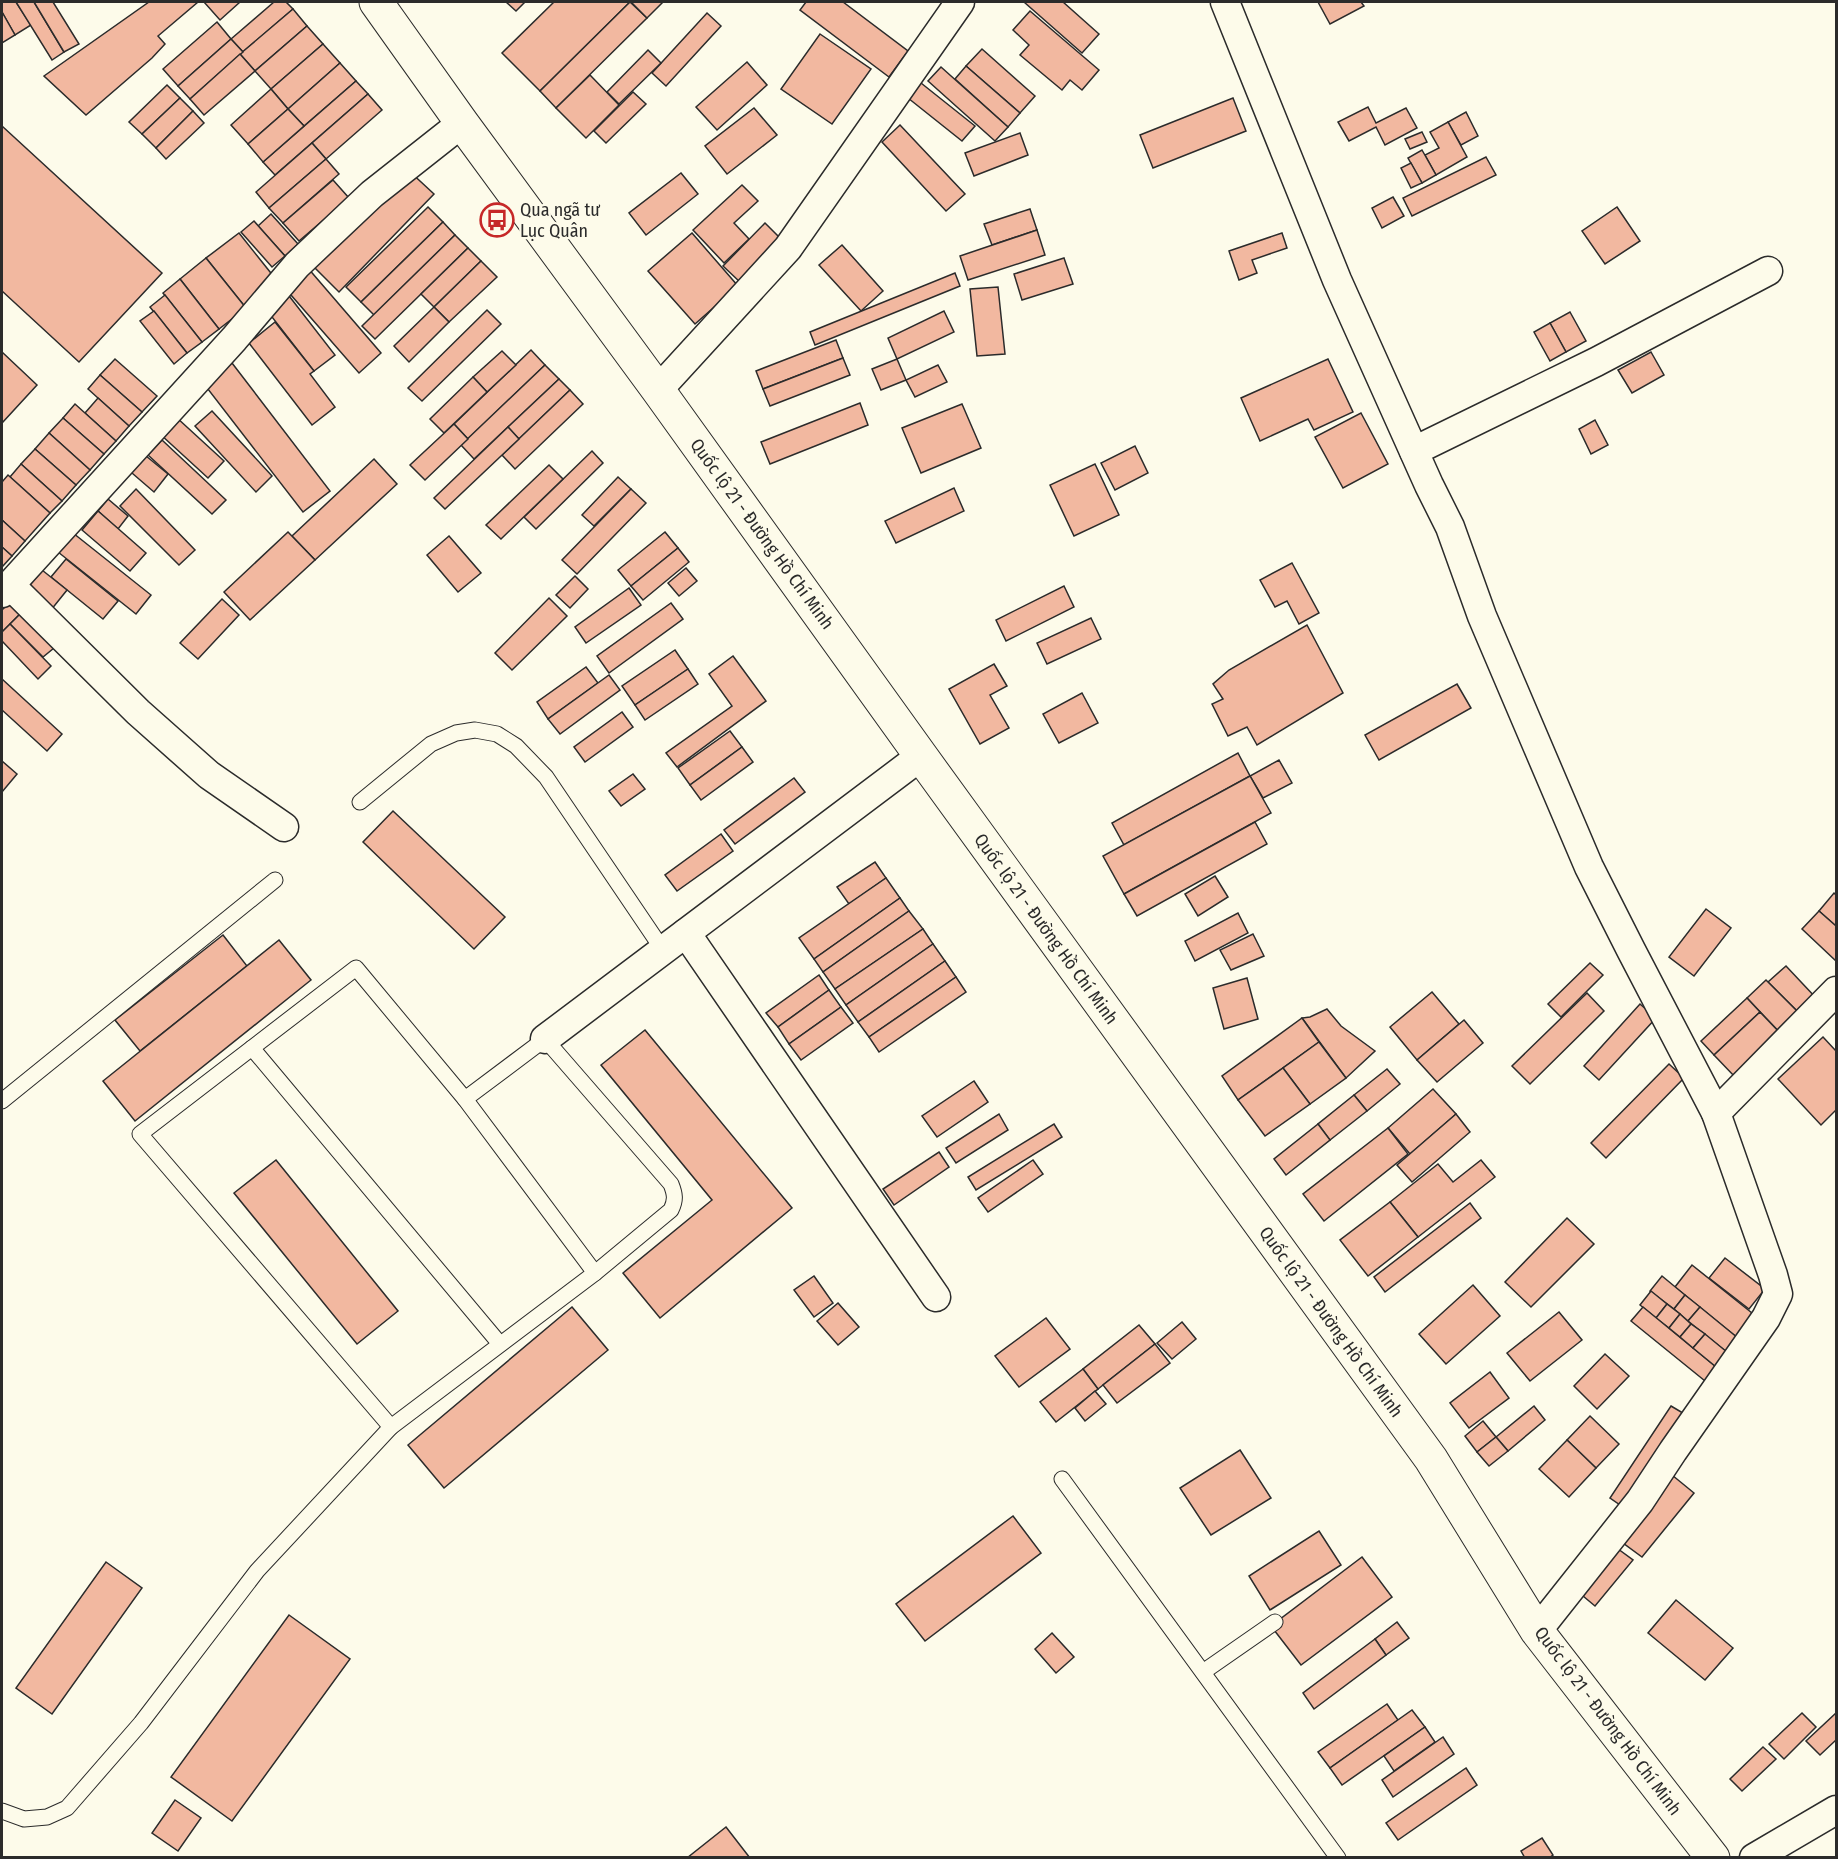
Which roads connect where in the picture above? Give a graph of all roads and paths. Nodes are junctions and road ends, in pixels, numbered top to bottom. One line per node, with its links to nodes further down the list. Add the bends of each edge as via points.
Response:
1 (376, 2): 4 (highway, Quốc lộ 21 - Đường Hồ Chí Minh)
2 (960, 2): 6 (street, via 788,248)
3 (1225, 2): 7 (street, via 1337,280)
4 (462, 123): 6 (highway, Quốc lộ 21 - Đường Hồ Chí Minh); 8 (street, via 372,194 297,265)
5 (1768, 271): 7 (street, via 1596,362)
6 (658, 390): 9 (highway, Quốc lộ 21 - Đường Hồ Chí Minh)
7 (1414, 451): 20 (street, via 1450,527 1482,616 1589,867)
8 (6, 589): 11 (street, via 209,775)
9 (921, 756): 13 (street); 27 (highway, Quốc lộ 21 - Đường Hồ Chí Minh, via 1431,1459)
10 (360, 802): 14 (lane, via 431,744 475,730 497,734 516,746 546,777)
11 (284, 827)
12 (276, 880): 19 (lane)
13 (686, 933): 14 (street); 22 (street)
14 (663, 950): 16 (street)
15 (1836, 991): 20 (street)
16 (545, 1039): 18 (lane); 21 (lane, via 675,1193 671,1210)
17 (252, 1048): 18 (lane, via 356,968); 23 (lane); 24 (lane, via 140,1134)
18 (465, 1099): 21 (lane)
19 (2, 1101)
20 (1716, 1113): 27 (street, via 1778,1293 1766,1318 1640,1501)
21 (595, 1273): 23 (lane)
22 (936, 1297)
23 (500, 1344): 24 (lane)
24 (391, 1427): 30 (lane, via 257,1571 141,1723 66,1808 47,1817)
25 (1062, 1479): 28 (lane)
26 (1275, 1622): 28 (lane)
27 (1537, 1631): 32 (highway, Quốc lộ 21 - Đường Hồ Chí Minh)
28 (1203, 1672): 31 (lane)
29 (1836, 1809): 33 (street)
30 (5, 1817)
31 (1338, 1857)
32 (1713, 1857)
33 (1754, 1857)

